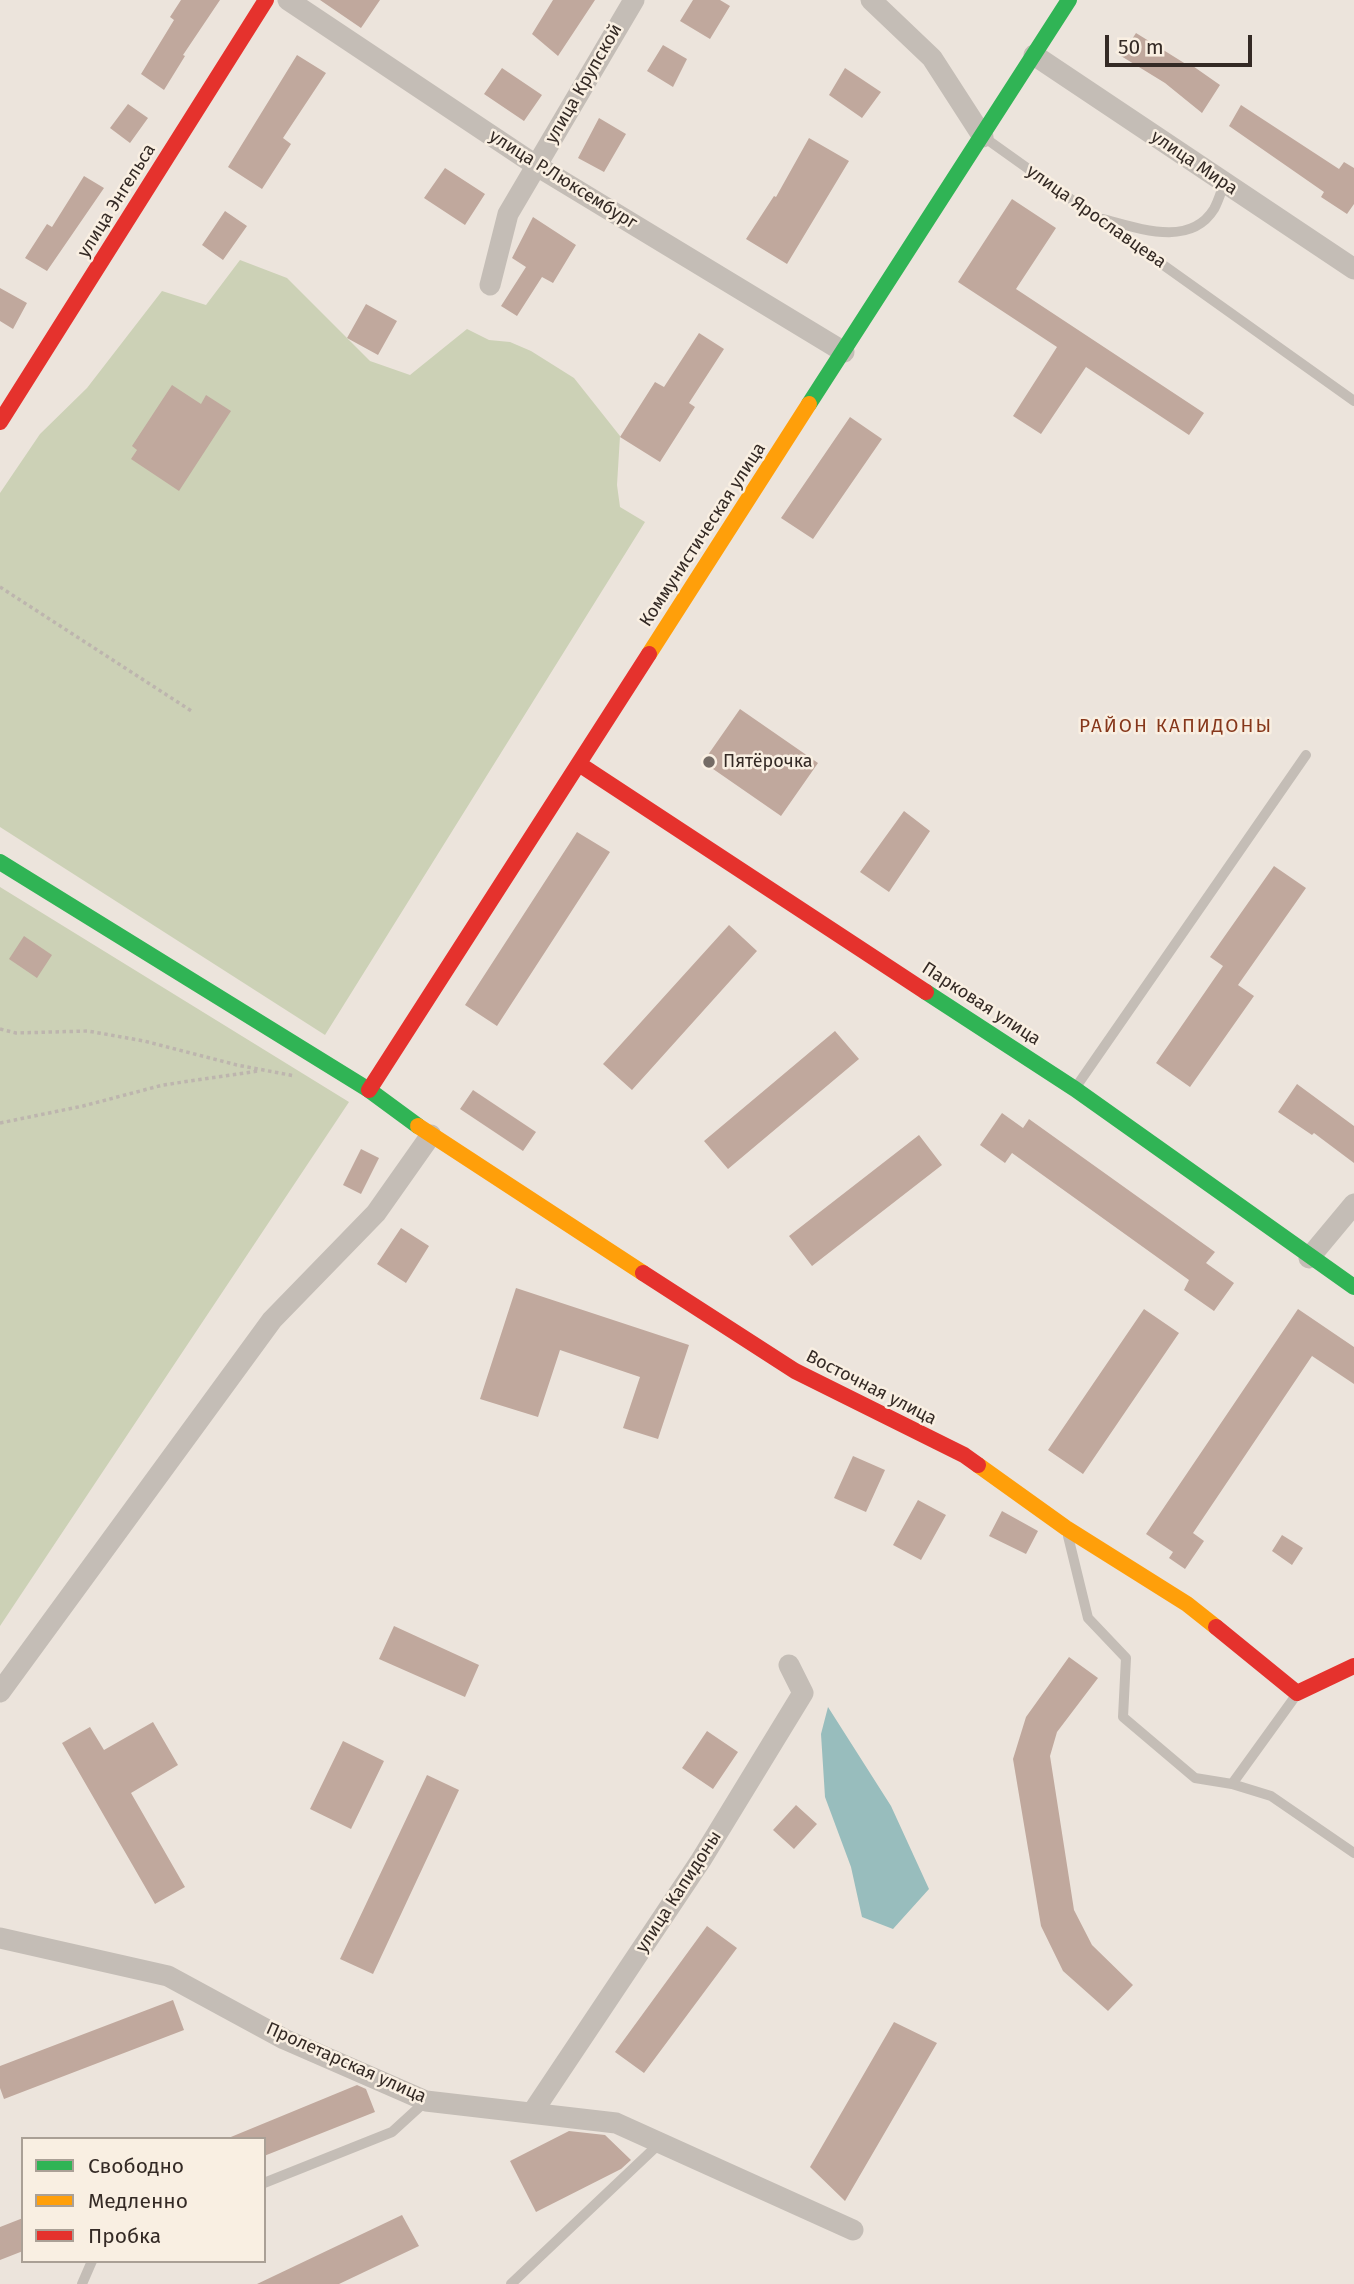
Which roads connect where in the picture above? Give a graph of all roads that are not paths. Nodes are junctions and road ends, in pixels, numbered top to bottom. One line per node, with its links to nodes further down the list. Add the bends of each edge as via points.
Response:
1 (266, 0): 15 (street, улица Энгельса)
2 (288, 0): 8 (street, улица Р.Люксембург)
3 (634, 0): 8 (street, улица Крупской)
4 (871, 0): 7 (street, улица Ярославцева, via 932,58)
5 (1069, 0): 6 (street, Коммунистическая улица)
6 (1034, 55): 7 (street, Коммунистическая улица); 9 (street, улица Мира)
7 (983, 137): 10 (lane, улица Ярославцева); 13 (street, Коммунистическая улица)
8 (537, 166): 12 (street, улица Крупской, via 508,214); 13 (street, улица Р.Люксембург)
9 (1224, 184): 10 (lane, via 1213,210 1193,230 1157,233); 11 (street, улица Мира)
10 (1097, 218): 14 (lane, улица Ярославцева)
11 (1354, 269)
12 (490, 285)
13 (844, 352): 17 (street, Коммунистическая улица)
14 (1354, 401)
15 (0, 422)
16 (1306, 755): 19 (lane)
17 (579, 764): 19 (street, Парковая улица); 20 (street, Коммунистическая улица)
18 (0, 862): 20 (street, Восточная улица)
19 (1075, 1089): 23 (street, Парковая улица)
20 (369, 1090): 21 (street, Восточная улица)
21 (431, 1135): 25 (street, Восточная улица, via 795,1371 964,1455); 28 (street, via 376,1213 272,1320)
22 (1354, 1204): 23 (street)
23 (1310, 1258): 24 (street, Парковая улица)
24 (1354, 1287)
25 (1066, 1528): 29 (street, Восточная улица, via 1186,1604); 30 (lane, via 1088,1618 1126,1658 1123,1717 1195,1778)
26 (789, 1665): 34 (street, улица Капидоны, via 803,1693 701,1860)
27 (1354, 1666): 29 (street)
28 (0, 1692)
29 (1297, 1693): 30 (lane)
30 (1232, 1784): 31 (lane, via 1271,1796)
31 (1354, 1853)
32 (0, 1938): 33 (street, Пролетарская улица, via 168,1976 284,2039)
33 (426, 2101): 34 (street, Пролетарская улица); 36 (lane, via 392,2132)
34 (532, 2113): 35 (street, Пролетарская улица, via 616,2123)
35 (660, 2143): 37 (street, Пролетарская улица); 40 (lane)
36 (266, 2182)
37 (853, 2230)
38 (91, 2263): 39 (lane)
39 (82, 2284)
40 (511, 2284)

